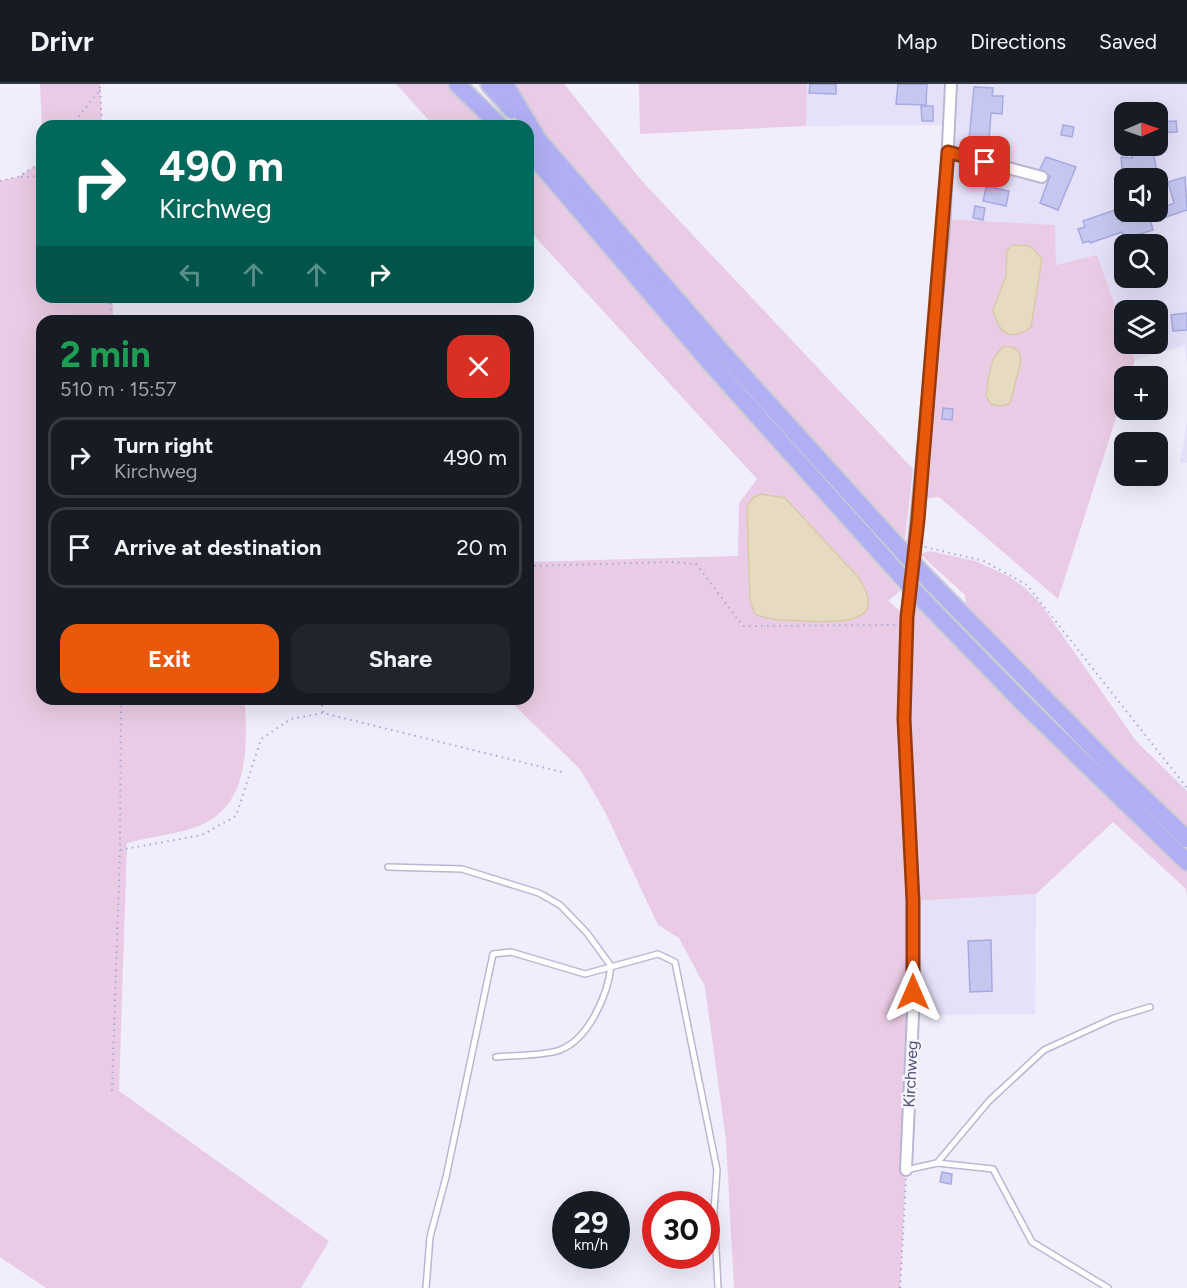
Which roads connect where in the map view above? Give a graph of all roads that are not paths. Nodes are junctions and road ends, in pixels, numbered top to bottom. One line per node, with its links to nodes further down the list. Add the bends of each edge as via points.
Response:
1 (457, 84): 6 (highway)
2 (475, 84): 7 (highway)
3 (489, 84): 8 (highway)
4 (505, 84): 9 (highway)
5 (951, 84): 12 (street, Kirchweg)
6 (494, 120)
7 (504, 120)
8 (517, 120)
9 (522, 120)
10 (534, 140): 16 (highway, via 723,353)
11 (534, 143): 15 (highway)
12 (948, 152): 14 (street); 16 (street, Kirchweg)
13 (534, 162): 15 (highway)
14 (1042, 177)
15 (561, 190): 18 (highway, bridge, via 919,596)
16 (909, 548): 17 (highway, bridge, via 922,573); 24 (street, Kirchweg, via 904,719 913,901 913,1015)
17 (1187, 839)
18 (1187, 862)
19 (388, 867): 20 (lane, via 462,869 539,893 560,905)
20 (611, 966): 22 (lane, via 609,987 594,1018 576,1039 560,1050); 25 (lane, via 585,974 512,952 493,954 430,1237); 26 (lane, via 658,954 675,962 717,1170 714,1210)
21 (1150, 1007): 23 (lane, via 1114,1018 1044,1050 989,1101)
22 (496, 1057)
23 (937, 1163): 24 (lane); 27 (lane, via 993,1169 1032,1242)
24 (906, 1170)
25 (426, 1288)
26 (718, 1288)
27 (1108, 1288)

